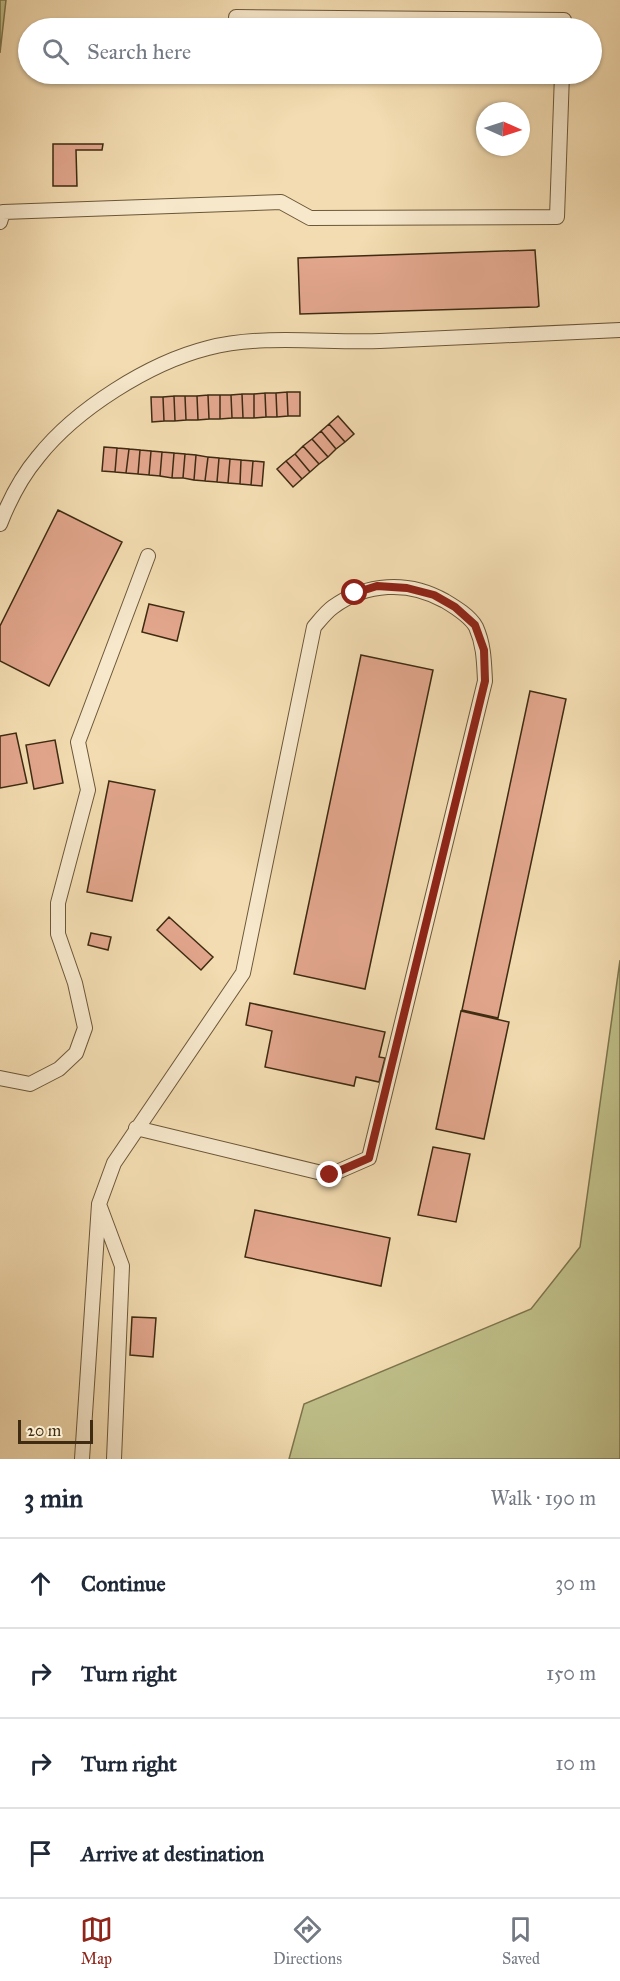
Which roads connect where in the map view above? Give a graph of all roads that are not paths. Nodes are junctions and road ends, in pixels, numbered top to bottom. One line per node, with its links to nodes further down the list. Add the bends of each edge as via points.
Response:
1 (236, 17): 2 (lane)
2 (345, 18)
3 (562, 84): 4 (lane, via 557,217 310,218 281,202 3,213)
4 (0, 222)
5 (620, 330): 6 (lane, via 377,341 267,341 209,348 139,375 65,429 37,457)
6 (0, 524)
7 (148, 556): 8 (lane, via 78,742 88,790 57,903 58,934 85,1028 76,1053 59,1069 30,1084)
8 (0, 1078)
9 (136, 1128): 9 (lane, via 243,973 314,627 331,608 355,593 377,586 434,595 455,607 475,625 484,650 485,681 369,1158 330,1175); 10 (lane, via 114,1163)
10 (99, 1204): 11 (lane); 12 (lane, via 122,1266)
11 (82, 1459)
12 (114, 1459)

